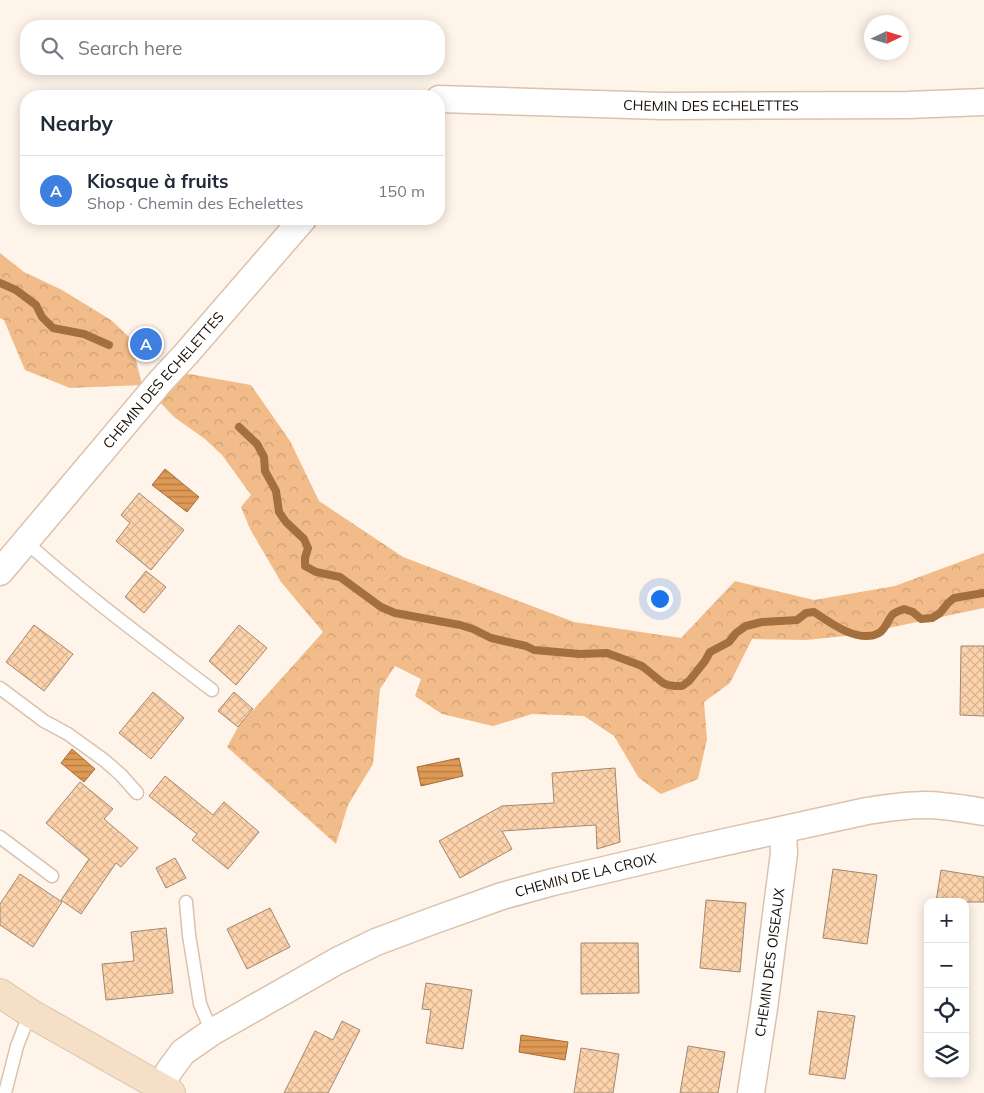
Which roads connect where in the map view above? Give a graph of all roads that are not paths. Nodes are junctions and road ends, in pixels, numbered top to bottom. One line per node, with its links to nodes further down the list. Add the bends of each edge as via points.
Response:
1 (445, 99): 2 (street, CHEMIN DES ECHELETTES, via 662,106)
2 (984, 102)
3 (298, 225): 4 (street, CHEMIN DES ECHELETTES)
4 (26, 542): 5 (street, CHEMIN DES ECHELETTES); 7 (lane, via 92,598)
5 (0, 572)
6 (0, 688): 8 (lane, via 104,760)
7 (212, 690)
8 (138, 793)
9 (984, 812): 10 (street, CHEMIN DE LA CROIX, via 945,806 900,806)
10 (783, 830): 16 (street, CHEMIN DE LA CROIX, via 502,896 376,942); 19 (street, CHEMIN DES OISEAUX, via 784,853)
11 (0, 837): 12 (lane)
12 (52, 876)
13 (186, 902): 16 (lane, via 200,1004)
14 (0, 993): 15 (main road)
15 (30, 1012): 17 (main road); 18 (lane)
16 (212, 1032): 17 (street, CHEMIN DE LA CROIX, via 183,1052 169,1071)
17 (164, 1091)
18 (5, 1093)
19 (751, 1093)

